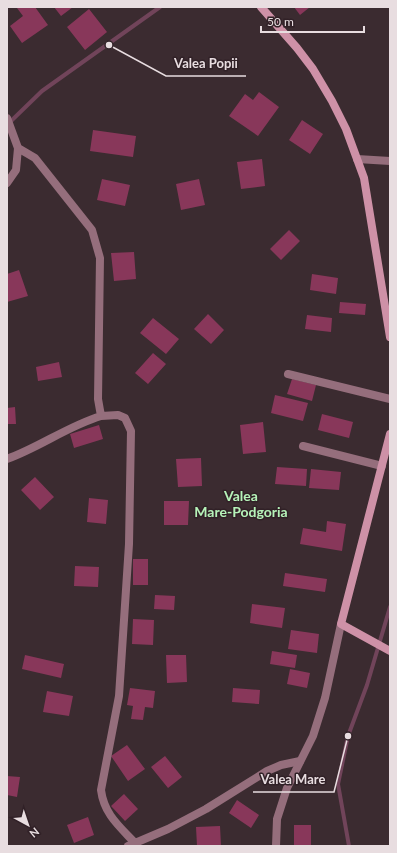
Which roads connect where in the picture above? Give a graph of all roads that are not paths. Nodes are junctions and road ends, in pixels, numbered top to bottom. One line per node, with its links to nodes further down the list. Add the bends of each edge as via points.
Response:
1 (260, 7): 4 (main road, via 298,48 313,69 346,129)
2 (7, 118): 3 (street)
3 (18, 148): 6 (street, via 16,170); 10 (street, via 35,158 92,230 100,258 98,399)
4 (357, 159): 5 (street); 7 (main road, via 364,178)
5 (390, 161)
6 (7, 183)
7 (390, 337)
8 (288, 374): 9 (street)
9 (390, 399)
10 (101, 416): 13 (street, via 83,422 26,452); 18 (street, via 118,415 125,418 131,431 129,544 119,696 101,790 102,803)
11 (390, 434): 14 (main road)
12 (303, 446): 14 (street)
13 (7, 459)
14 (382, 466): 15 (main road)
15 (341, 624): 16 (main road); 17 (street, via 325,698 313,736)
16 (388, 650)
17 (300, 761): 18 (street, via 267,771 168,830); 19 (street, via 287,788 277,820)
18 (131, 844)
19 (276, 846)

